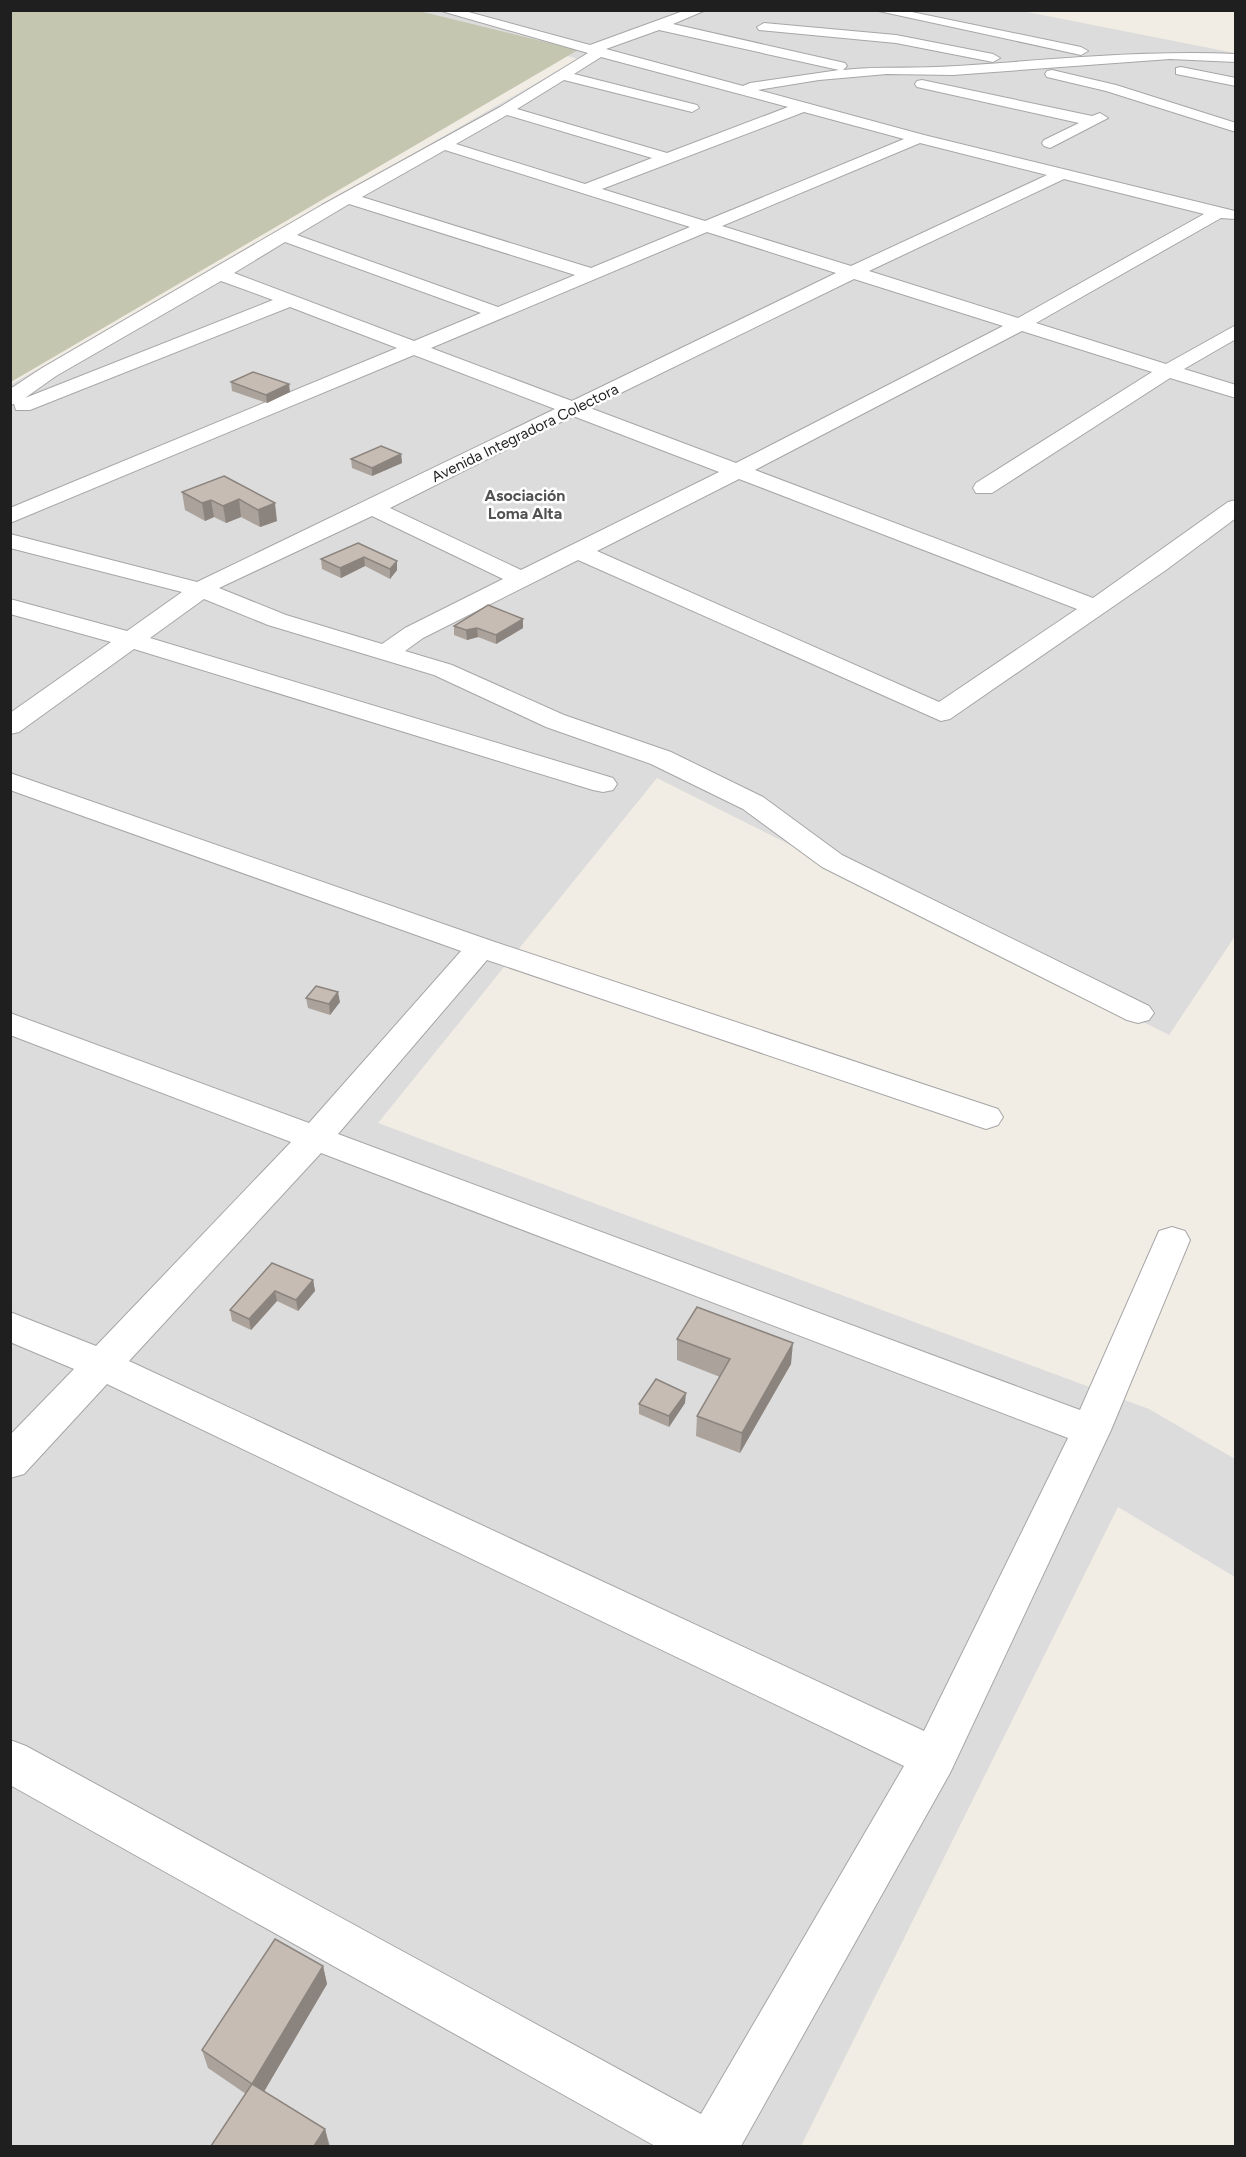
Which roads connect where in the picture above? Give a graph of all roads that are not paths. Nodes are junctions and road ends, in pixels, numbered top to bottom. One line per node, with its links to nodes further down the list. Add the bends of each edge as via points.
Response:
1 (444, 10): 6 (street)
2 (880, 10): 8 (street)
3 (699, 12): 4 (street)
4 (657, 25): 6 (street); 10 (street)
5 (758, 25): 9 (street, via 896,39)
6 (597, 50): 11 (street); 14 (street)
7 (1233, 58): 8 (street, via 1170,55); 12 (street)
8 (1119, 59): 9 (street); 12 (street)
9 (1023, 66): 10 (street); 16 (street)
10 (867, 72): 14 (street); 21 (street)
11 (563, 75): 19 (street); 20 (street)
12 (1173, 77): 13 (street); 15 (street); 16 (street)
13 (1236, 82)
14 (740, 89): 18 (street)
15 (1197, 91)
16 (1138, 98): 21 (street); 23 (street)
17 (1215, 105): 22 (street)
18 (803, 107): 24 (street); 27 (street)
19 (692, 108)
20 (505, 110): 26 (street); 27 (street)
21 (1093, 121): 25 (street)
22 (1236, 122)
23 (1236, 128)
24 (918, 138): 28 (street); 32 (street)
25 (1050, 142)
26 (445, 145): 29 (street); 30 (street)
27 (671, 159): 29 (street)
28 (1061, 174): 31 (street); 34 (street, Avenida Integradora Colectora)
29 (586, 189): 32 (street)
30 (348, 198): 33 (street); 36 (street)
31 (1227, 215): 39 (street)
32 (704, 227): 34 (street); 36 (street)
33 (284, 236): 35 (street); 38 (street)
34 (852, 272): 39 (street); 45 (street, Avenida Integradora Colectora)
35 (220, 274): 37 (street); 44 (street, via 49,372)
36 (592, 274): 38 (street)
37 (288, 301): 41 (street); 46 (street)
38 (498, 313): 41 (street)
39 (1019, 325): 42 (street); 47 (street)
40 (1236, 331): 42 (street)
41 (411, 348): 45 (street); 51 (street)
42 (1167, 371): 43 (street); 48 (street)
43 (1236, 392)
44 (10, 399)
45 (574, 410): 47 (street); 50 (street, Avenida Integradora Colectora)
46 (10, 411)
47 (736, 472): 53 (street); 57 (street)
48 (984, 488)
49 (1236, 507): 57 (street)
50 (372, 508): 54 (street); 55 (street, Avenida Integradora Colectora, via 215,580)
51 (10, 516)
52 (10, 541): 55 (street)
53 (578, 551): 54 (street); 57 (street, via 941,713)
54 (522, 579): 59 (street, via 414,633)
55 (202, 590): 58 (street, Avenida Integradora Colectora); 59 (street, via 277,620)
56 (10, 606): 58 (street)
57 (1094, 607)
58 (131, 640): 60 (street, Avenida Integradora Colectora); 62 (street)
59 (386, 653): 64 (street, via 443,670 555,721 661,758 753,803 832,861)
60 (10, 726)
61 (10, 781): 63 (street)
62 (603, 784)
63 (481, 948): 66 (street); 67 (street)
64 (1138, 1013)
65 (10, 1023): 67 (street)
66 (986, 1118)
67 (315, 1138): 70 (street); 71 (street)
68 (1172, 1240): 71 (street)
69 (10, 1326): 70 (street)
70 (100, 1364): 72 (street); 73 (street)
71 (1091, 1430): 73 (street)
72 (10, 1462)
73 (934, 1758): 76 (street)
74 (10, 1761): 75 (street)
75 (706, 2146)
76 (712, 2146)

